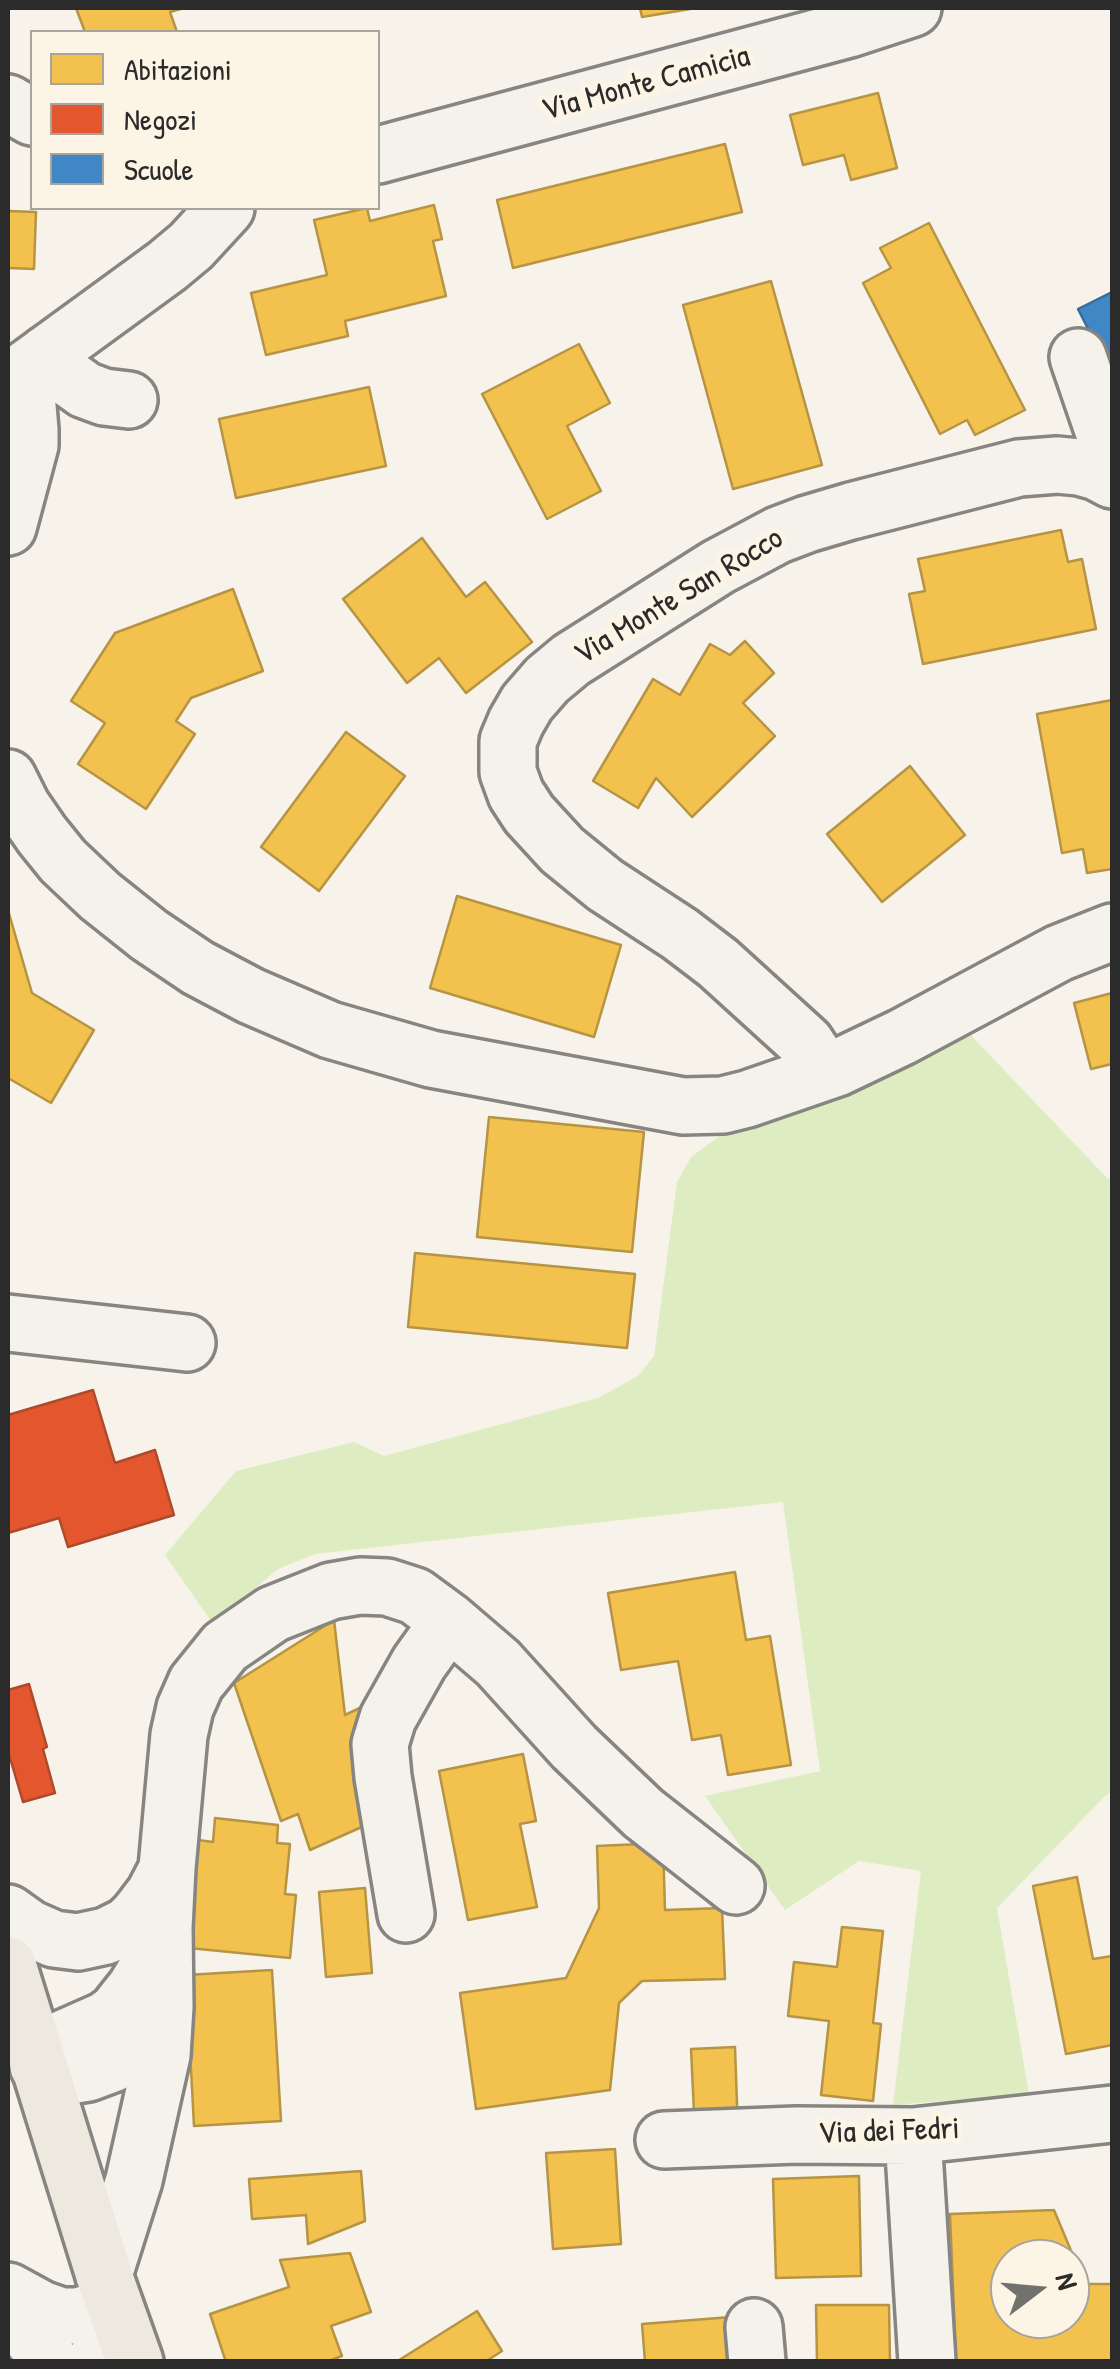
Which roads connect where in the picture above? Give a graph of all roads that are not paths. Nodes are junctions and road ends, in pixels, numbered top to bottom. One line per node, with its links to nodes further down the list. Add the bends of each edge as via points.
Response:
1 (913, 8): 4 (street, Via Monte Camicia)
2 (8, 103): 3 (street)
3 (30, 116)
4 (380, 154)
5 (224, 210): 7 (street, via 167,266)
6 (1078, 357): 9 (street, via 1104,434)
7 (22, 371): 8 (street, via 64,375 85,390); 10 (street, via 30,446)
8 (129, 400)
9 (1105, 476): 13 (street, Via Monte San Rocco, via 1058,465 1019,468 778,535 570,660 516,722 508,772 529,814 605,885 718,963 806,1043)
10 (8, 528)
11 (8, 778): 13 (street, via 63,861 100,896 198,968 330,1030 461,1066 683,1106 748,1099)
12 (1112, 932): 13 (street, via 1059,952)
13 (825, 1072)
14 (8, 1323): 15 (street)
15 (187, 1343)
16 (449, 1621): 17 (street, via 402,1590 360,1586 273,1614 225,1647 184,1708); 18 (street, via 498,1662 612,1784); 20 (street, via 388,1718 380,1744)
17 (168, 1868): 19 (street, via 138,1915 106,1936 54,1939); 21 (street)
18 (736, 1886)
19 (8, 1913)
20 (406, 1914)
21 (164, 1928): 23 (street); 24 (street, via 144,1974 116,2012 62,2040)
22 (8, 1965): 24 (main road)
23 (165, 2007): 24 (street, via 143,2043 112,2064 75,2075); 28 (street)
24 (38, 2066): 28 (main road)
25 (1112, 2114): 26 (street, Via dei Fedri)
26 (913, 2136): 27 (street, Via dei Fedri); 30 (street)
27 (664, 2140)
28 (114, 2327): 29 (street, via 41,2309)
29 (31, 2330)
30 (927, 2362)

